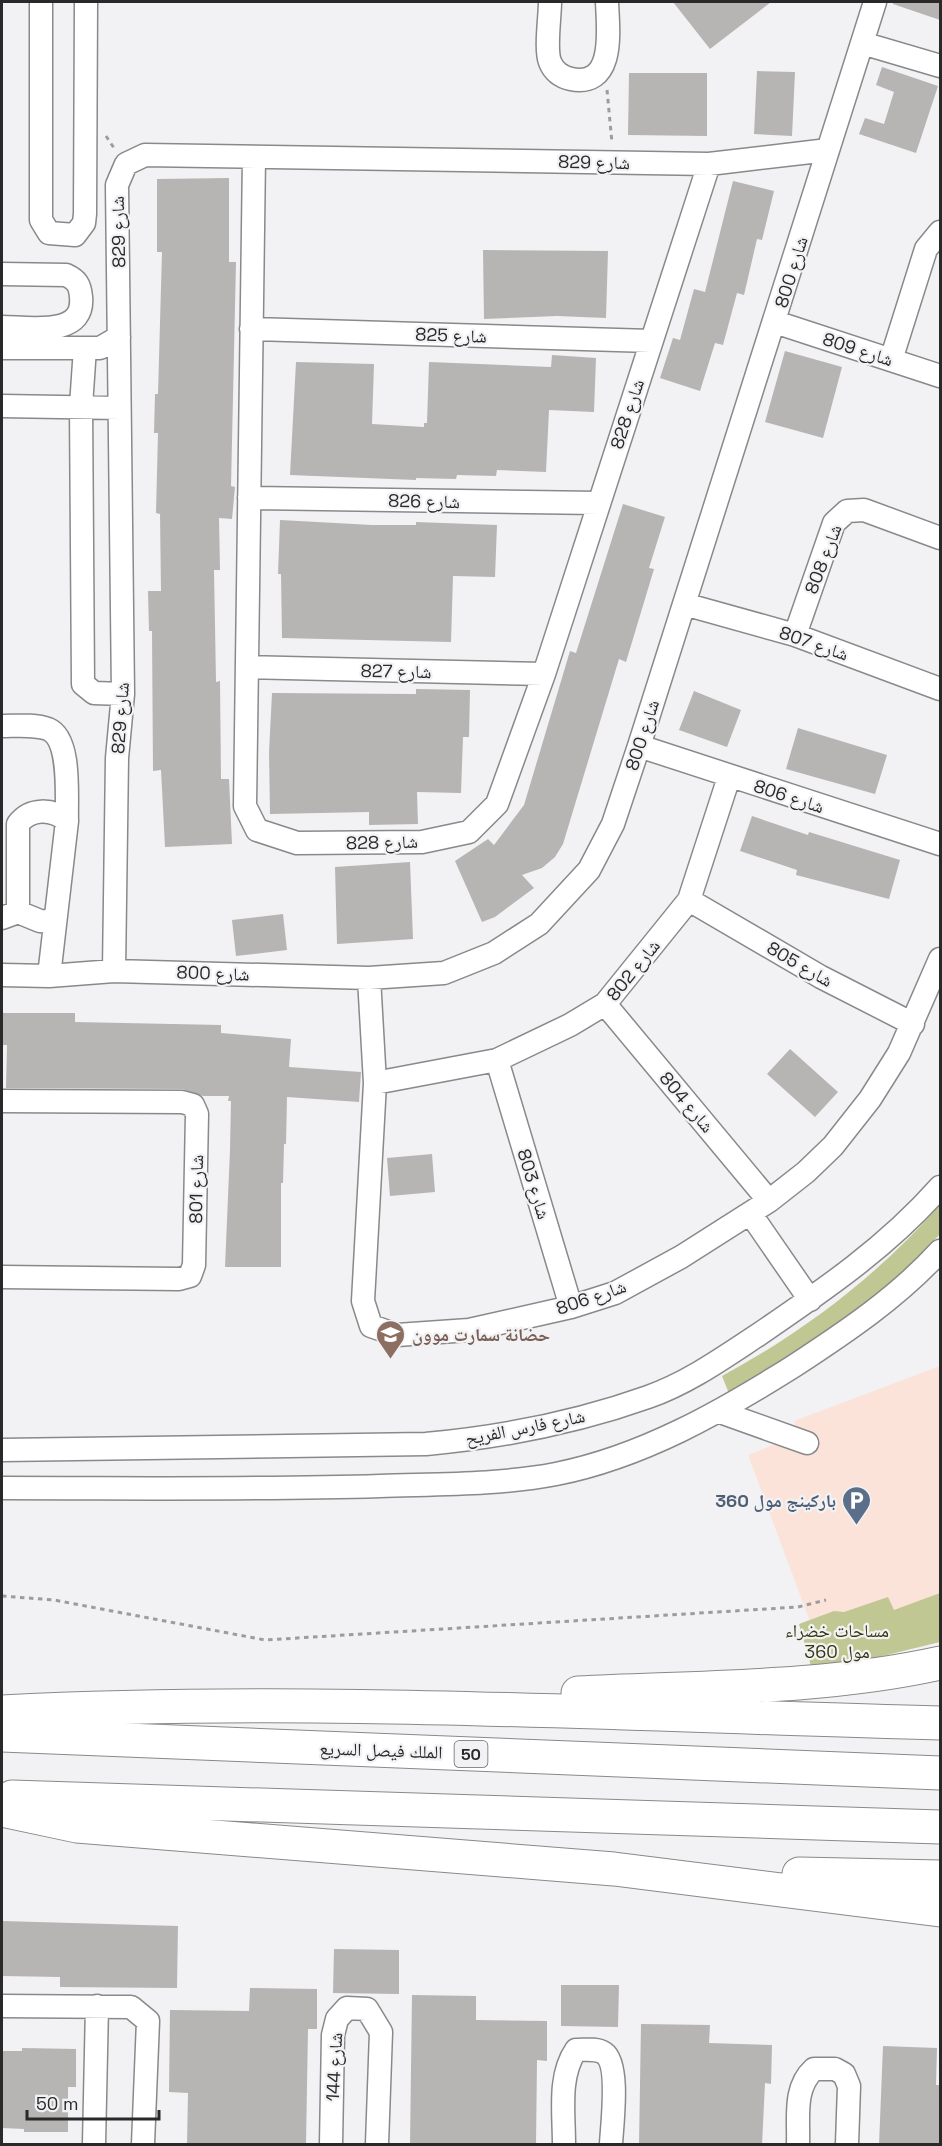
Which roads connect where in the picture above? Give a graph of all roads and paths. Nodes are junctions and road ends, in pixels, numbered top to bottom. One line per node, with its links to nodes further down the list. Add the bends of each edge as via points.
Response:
1 (41, 2): 2 (street, via 41,220 49,233 58,236 75,235 84,223)
2 (86, 2)
3 (550, 2): 7 (street, via 549,60 555,71 573,80 594,78)
4 (607, 2): 7 (street)
5 (875, 2): 6 (street, شارع 800)
6 (861, 43): 8 (street); 9 (street, شارع 800)
7 (604, 62): 11 (path)
8 (940, 66)
9 (828, 150): 12 (street, شارع 829); 15 (street, شارع 800)
10 (254, 157): 11 (street, شارع 829); 17 (street, شارع 828); 18 (street, شارع 829, via 146,155 126,164 117,185)
11 (614, 162): 12 (street, شارع 829)
12 (709, 164): 19 (street, شارع 828)
13 (940, 232): 22 (street, via 926,249)
14 (2, 274): 16 (street, via 66,275 80,287 82,303 77,316 60,326)
15 (775, 322): 22 (street, شارع 809); 30 (street, شارع 800)
16 (2, 327)
17 (251, 329): 19 (street, شارع 825); 27 (street, شارع 828)
18 (119, 337): 21 (street, via 100,348); 26 (street, شارع 829)
19 (651, 342): 28 (street, شارع 828)
20 (2, 348): 21 (street)
21 (85, 348): 25 (street)
22 (891, 360): 23 (street, شارع 809)
23 (940, 376)
24 (2, 406): 25 (street)
25 (81, 406): 26 (street); 35 (street, via 83,684 94,693)
26 (120, 408): 35 (street, شارع 829)
27 (249, 498): 28 (street, شارع 826); 32 (street, شارع 828)
28 (598, 503): 33 (street, شارع 828)
29 (940, 538): 31 (street, شارع 808, via 864,510 847,511 834,523)
30 (684, 604): 31 (street, شارع 807); 37 (street, شارع 800)
31 (795, 635): 34 (street, شارع 807)
32 (248, 667): 33 (street, شارع 827); 33 (street, شارع 828, via 245,806 257,830 297,843 422,842 470,832 497,804)
33 (544, 674)
34 (940, 689)
35 (123, 694): 45 (street, شارع 829, via 117,758)
36 (2, 726): 39 (street, via 36,727 56,734 64,748)
37 (639, 746): 38 (street, شارع 806); 48 (street, شارع 800, via 613,824 588,870 539,924 494,953 444,973)
38 (729, 777): 40 (street, شارع 806); 41 (street, شارع 802)
39 (67, 820): 42 (street, via 54,813 35,811 18,824); 43 (street)
40 (940, 844)
41 (689, 900): 49 (street, شارع 802); 50 (street, شارع 805, via 821,977)
42 (10, 915): 43 (street)
43 (54, 922): 47 (street)
44 (940, 959): 50 (street, شارع 806)
45 (114, 971): 47 (street, شارع 800); 48 (street, شارع 800)
46 (2, 975): 47 (street, شارع 800)
47 (49, 976)
48 (369, 978): 52 (street, شارع 806)
49 (605, 1004): 51 (street, شارع 802); 55 (street, شارع 804)
50 (913, 1024): 55 (street, شارع 806, via 881,1083 833,1146)
51 (497, 1060): 52 (street, شارع 802); 61 (street, شارع 803)
52 (375, 1083): 61 (street, شارع 806, via 363,1301 371,1326 397,1335 469,1330)
53 (2, 1101): 59 (street, شارع 801, via 182,1102 193,1104 197,1114 194,1265 190,1276)
54 (940, 1187): 60 (street, شارع فارس الفريح, via 869,1257)
55 (760, 1207): 60 (street, شارع 804); 61 (street, شارع 806, via 615,1293)
56 (940, 1251): 58 (street)
57 (940, 1262): 58 (street)
58 (920, 1274): 62 (street, via 837,1338)
59 (2, 1277)
60 (810, 1300): 64 (street, شارع فارس الفريح, via 681,1383 562,1423 490,1438 426,1444)
61 (571, 1307)
62 (720, 1412): 63 (street); 65 (street, via 625,1454 591,1464 556,1474 474,1483 340,1488)
63 (807, 1443)
64 (2, 1450)
65 (2, 1488)
66 (2, 1596): 67 (path, via 54,1600 265,1640 798,1607)
67 (826, 1600)
68 (940, 1663): 69 (highway, via 822,1681)
69 (335, 1705): 70 (highway); 71 (highway)
70 (2, 1712)
71 (940, 1723)
72 (2, 1735): 73 (highway, الملك فيصل السريع / 50)
73 (940, 1773)
74 (2, 1796): 76 (highway)
75 (2, 1810): 77 (highway, via 77,1826)
76 (940, 1827)
77 (614, 1869): 78 (highway); 79 (highway)
78 (940, 1877)
79 (940, 1910)
80 (2, 2006): 81 (street)
81 (97, 2006): 82 (street); 83 (street, via 131,2007 148,2021)
82 (94, 2145)
83 (143, 2145)
84 (331, 2145): 85 (street, شارع 144, via 333,2035 337,2019 347,2008 366,2009 381,2032)
85 (377, 2145)
86 (564, 2145): 87 (street, via 564,2075 568,2062 576,2050 597,2050 606,2054 614,2069)
87 (611, 2145)
88 (798, 2145): 89 (street, via 800,2087 814,2069 835,2069 844,2074 849,2086)
89 (847, 2145)

